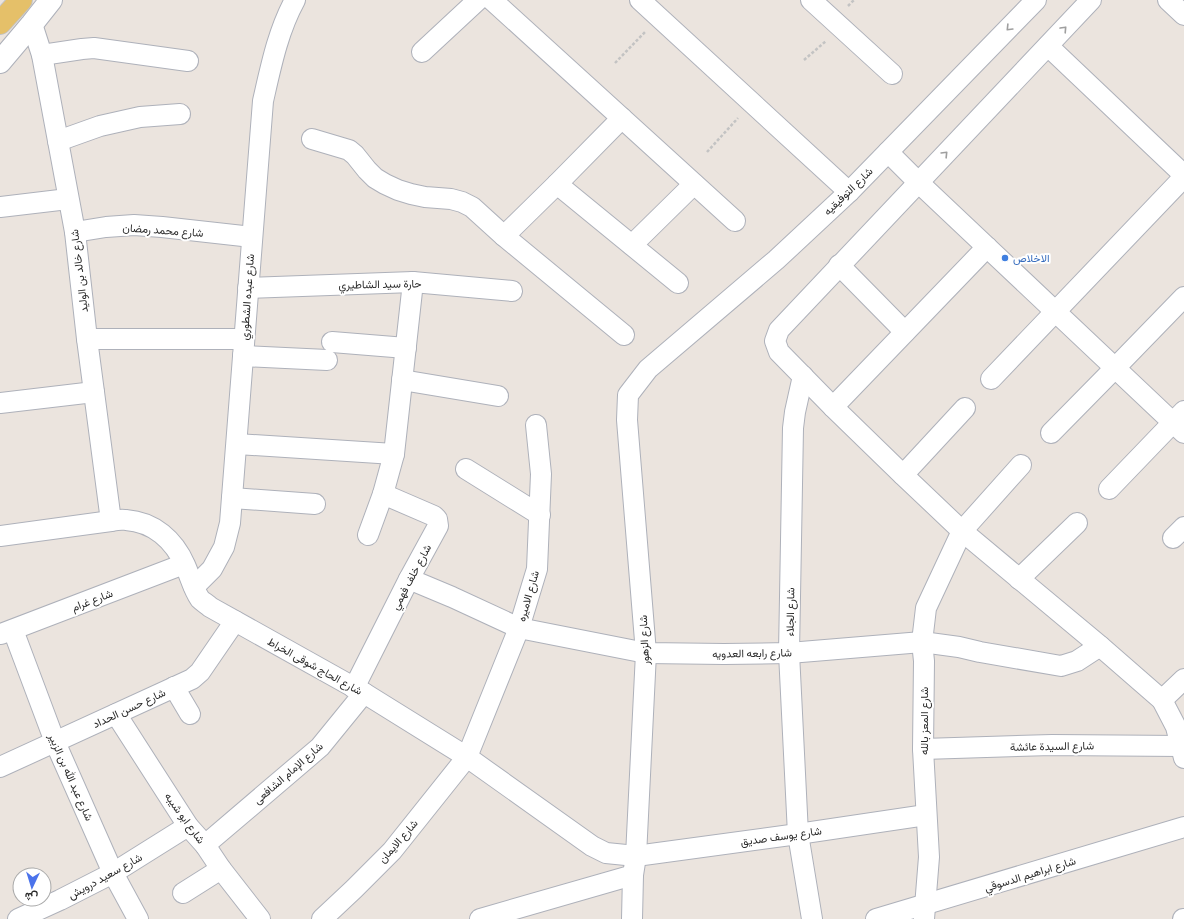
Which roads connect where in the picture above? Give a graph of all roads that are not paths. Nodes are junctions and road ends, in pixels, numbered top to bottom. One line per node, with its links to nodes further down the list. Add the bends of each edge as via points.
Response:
1 (21, 0): 12 (main road)
2 (51, 0): 13 (street)
3 (295, 0): 35 (street, شارع عبده الشطوري, via 273,55 263,101)
4 (478, 0): 15 (street)
5 (492, 0): 21 (street)
6 (640, 0): 29 (street)
7 (811, 0): 19 (street)
8 (1036, 0): 24 (street, شارع التوفيقيه, one-way to 24)
9 (1091, 0): 14 (street, one-way to 9)
10 (1168, 0): 11 (street)
11 (1184, 15)
12 (0, 23)
13 (32, 24): 16 (street, شارع خالد بن الوليد); 18 (street)
14 (1048, 46): 25 (street); 26 (street, one-way to 14)
15 (422, 52)
16 (42, 55): 17 (street, via 94,48); 23 (street, شارع خالد بن الوليد)
17 (188, 61)
18 (0, 62)
19 (892, 74)
20 (180, 114): 23 (street, via 140,117 100,126)
21 (622, 118): 27 (street); 28 (street)
22 (312, 139): 34 (street, via 349,150 375,178 398,190 451,199 472,207)
23 (58, 141): 30 (street, شارع خالد بن الوليد)
24 (888, 152): 26 (street); 29 (street, شارع التوفيقيه)
25 (1184, 176): 44 (street)
26 (918, 182): 37 (street); 38 (street)
27 (557, 184): 34 (street); 36 (street)
28 (694, 184): 32 (street); 36 (street)
29 (849, 192): 50 (street, شارع التوفيقيه, via 776,260)
30 (68, 199): 31 (street); 33 (street, شارع خالد بن الوليد)
31 (0, 207)
32 (735, 220)
33 (75, 232): 35 (street, شارع محمد رمضان, via 134,226); 47 (street, شارع خالد بن الوليد)
34 (504, 236): 46 (street)
35 (252, 237): 41 (street, شارع عبده الشطوري)
36 (632, 244): 40 (street)
37 (987, 247): 44 (street); 45 (street)
38 (839, 265): 45 (street); 52 (street, via 779,330 776,341 779,352)
39 (413, 282): 41 (street, حارة سيد الشاطيري); 42 (street, حارة سيد الشاطيري); 49 (street)
40 (678, 282)
41 (248, 288): 48 (street, شارع عبده الشطوري)
42 (512, 291)
43 (1184, 297): 51 (street)
44 (1056, 312): 51 (street); 53 (street)
45 (906, 332): 58 (street)
46 (624, 335)
47 (87, 339): 48 (street); 55 (street, شارع خالد بن الوليد)
48 (244, 348): 49 (street, via 329,351); 63 (street, شارع عبده الشطوري)
49 (406, 348): 54 (street)
50 (648, 368): 87 (street, شارع الزهور, via 628,395 627,420)
51 (1115, 368): 60 (street); 62 (street)
52 (803, 376): 58 (street); 88 (street, شارع الجلاء, via 793,428)
53 (991, 379)
54 (402, 380): 56 (street); 64 (street)
55 (94, 392): 57 (street); 73 (street, شارع خالد بن الوليد)
56 (498, 396)
57 (0, 403)
58 (833, 407): 67 (street)
59 (965, 408): 67 (street)
60 (1180, 422): 68 (street)
61 (536, 425): 72 (street, شارع الاميره, via 541,474)
62 (1051, 433)
63 (236, 444): 64 (street); 70 (street, شارع عبده الشطوري)
64 (394, 454): 69 (street)
65 (1021, 465): 75 (street, شارع المعز بالله)
66 (466, 469): 72 (street)
67 (903, 475): 75 (street)
68 (1109, 489)
69 (383, 494): 76 (street); 79 (street, شارع خلف فهمي, via 434,516 438,522)
70 (232, 498): 71 (street); 81 (street, شارع عبده الشطوري, via 230,523 224,547 212,569)
71 (315, 504)
72 (540, 515): 83 (street, شارع الاميره, via 537,569)
73 (111, 521): 77 (street, شارع الحاج شوقى الخراط); 78 (street, شارع الحاج شوقى الخراط, via 126,520 155,529 168,538 178,550)
74 (1077, 523): 80 (street)
75 (962, 531): 80 (street); 85 (street, شارع المعز بالله, via 926,608)
76 (368, 535)
77 (0, 536)
78 (184, 564): 81 (street, شارع الحاج شوقى الخراط); 84 (street, شارع غرام)
79 (409, 579): 83 (street, شارع رابعه العدويه); 91 (street, شارع خلف فهمي)
80 (1019, 579): 86 (street)
81 (194, 587): 82 (street, شارع الحاج شوقى الخراط, via 200,599)
82 (235, 621): 90 (street, شارع حسن الحداد, via 200,672 192,679); 91 (street, شارع الحاج شوقى الخراط)
83 (519, 628): 87 (street, شارع رابعه العدويه); 99 (street, شارع الاميره)
84 (6, 632): 96 (street, شارع عبد الله بن الزبير)
85 (922, 642): 86 (street, شارع رابعه العدويه, via 959,646 1061,666 1077,661); 88 (street, شارع رابعه العدويه); 97 (street, شارع المعز بالله)
86 (1100, 646): 92 (street)
87 (646, 653): 88 (street, شارع رابعه العدويه); 106 (street, شارع الزهور)
88 (789, 653): 104 (street, شارع الجلاء)
89 (1184, 679): 92 (street)
90 (174, 687): 93 (street, شارع حسن الحداد); 94 (street)
91 (359, 691): 99 (street, شارع الحاج شوقى الخراط); 105 (street, شارع الإمام الشافعى, via 320,747)
92 (1162, 700): 95 (street)
93 (116, 714): 96 (street, شارع حسن الحداد); 102 (street, شارع ابو شيبه)
94 (190, 714)
95 (1180, 725): 98 (street)
96 (55, 742): 100 (street, شارع حسن الحداد); 108 (street, شارع عبد الله بن الزبير)
97 (923, 749): 98 (street, شارع السيدة عائشة, via 1052,746); 101 (street, شارع المعز بالله)
98 (1183, 752)
99 (467, 757): 106 (street, شارع الحاج شوقى الخراط, via 592,846); 114 (street, شارع الايمان, via 392,851)
100 (0, 767)
101 (926, 815): 104 (street, شارع يوسف صديق); 110 (street, شارع المعز بالله, via 929,857)
102 (188, 826): 105 (street, شارع ابو شيبه); 108 (street, شارع سعيد درويش)
103 (1184, 827): 110 (street, شارع ابراهيم الدسوقي)
104 (798, 834): 106 (street, شارع يوسف صديق); 117 (street, شارع الجلاء)
105 (205, 845): 107 (street, شارع ابو شيبه)
106 (635, 865): 115 (street); 116 (street, شارع الزهور)
107 (221, 869): 109 (street); 113 (street, شارع ابو شيبه)
108 (113, 873): 111 (street, شارع سعيد درويش); 112 (street, شارع عبد الله بن الزبير)
109 (183, 893)
110 (925, 912): 118 (street, شارع ابراهيم الدسوقي)
111 (18, 919)
112 (138, 919)
113 (260, 919)
114 (322, 919)
115 (480, 919)
116 (632, 919)
117 (812, 919)
118 (876, 919)

